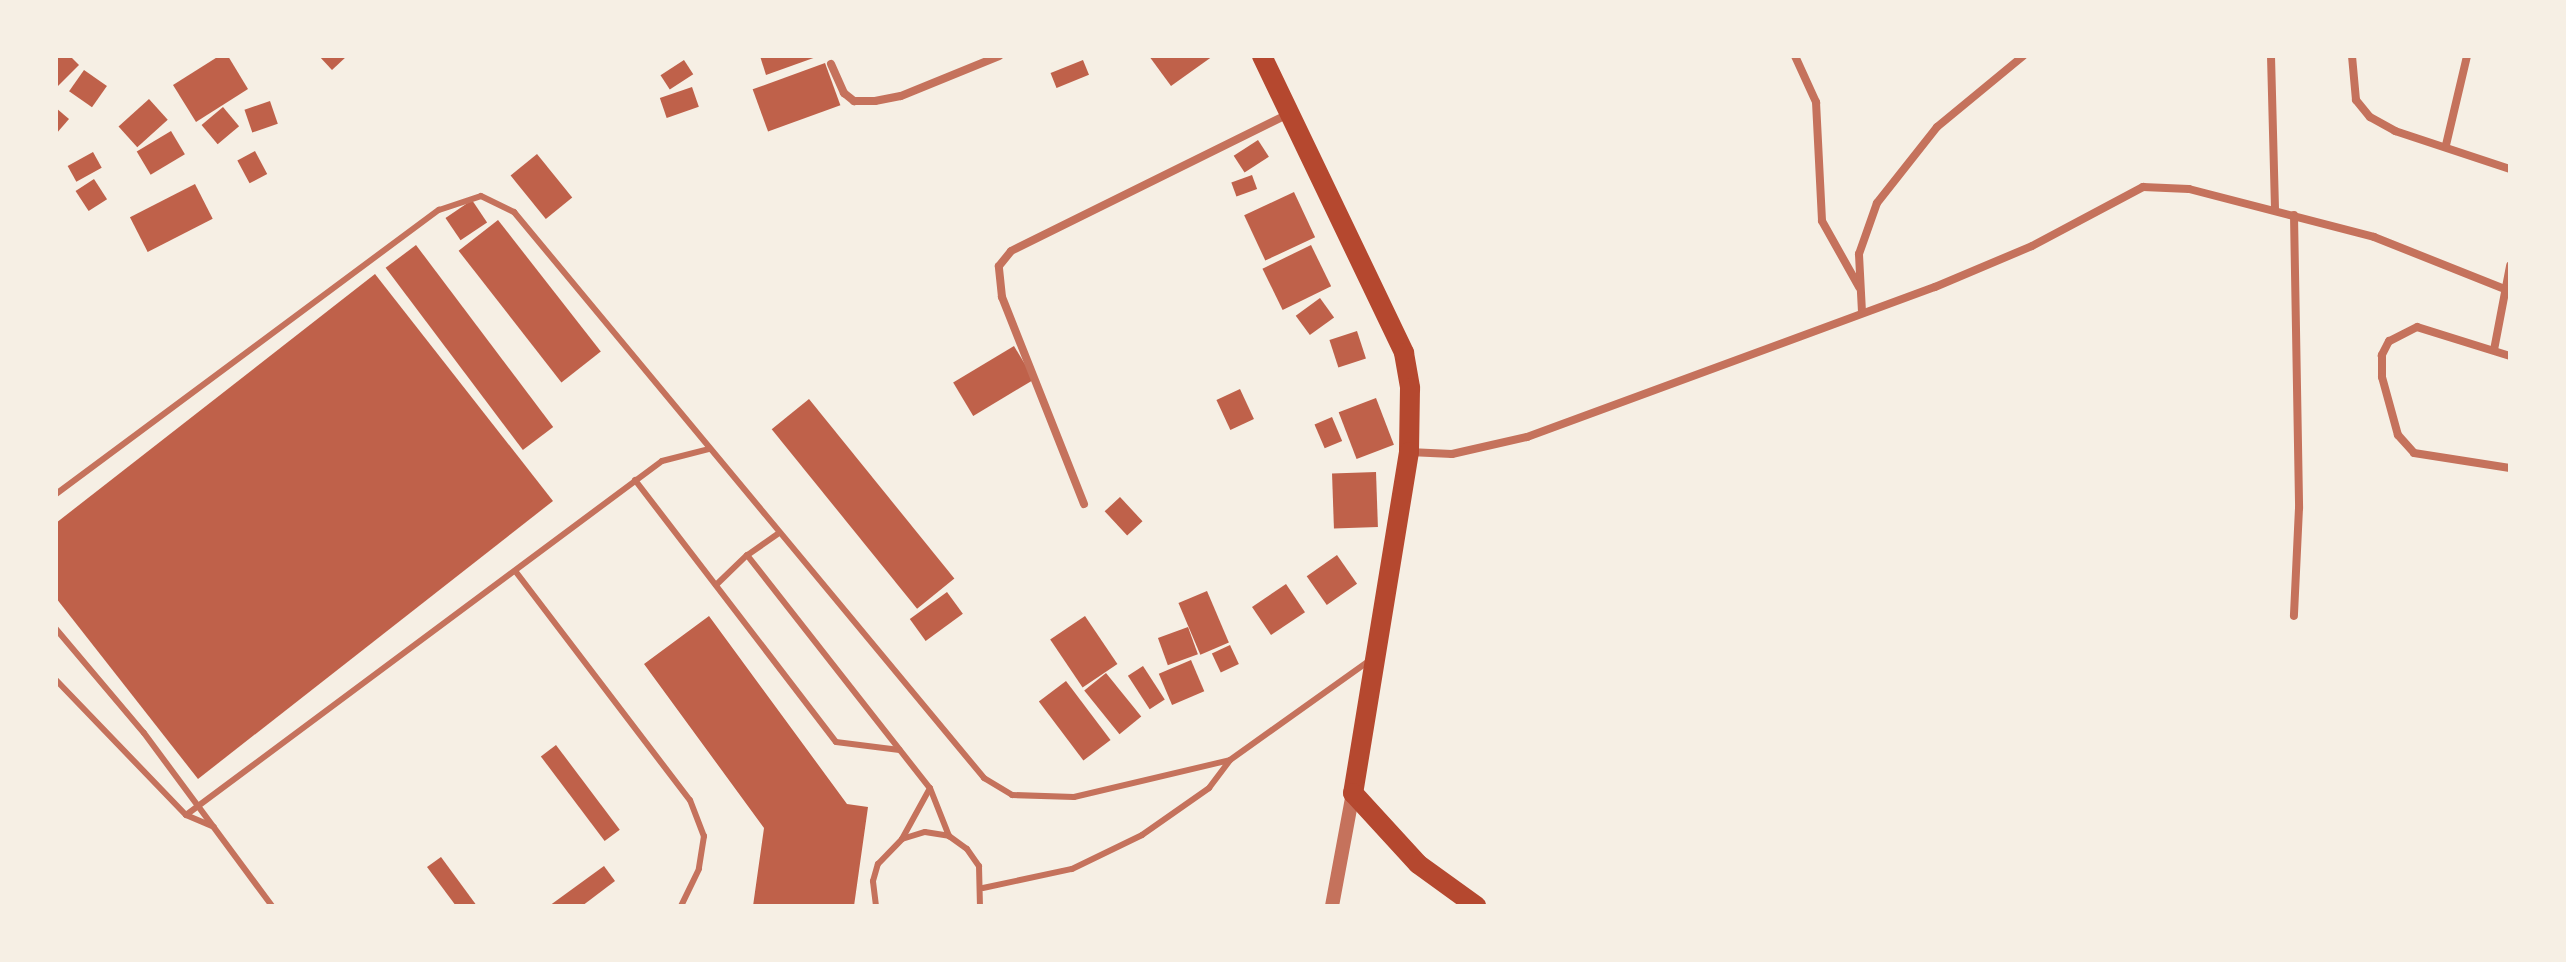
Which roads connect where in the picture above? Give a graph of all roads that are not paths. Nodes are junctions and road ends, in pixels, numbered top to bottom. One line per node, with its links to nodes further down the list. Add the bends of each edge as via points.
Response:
1 (999, 56): 8 (street, via 901,96 875,101 854,101 844,93)
2 (1262, 56): 9 (main road)
3 (1795, 56): 15 (street, via 1816,102 1822,221)
4 (2023, 56): 15 (street, via 1937,127 1877,203 1862,238)
5 (2271, 56): 12 (street)
6 (2352, 56): 10 (street, via 2356,100 2370,117 2395,131)
7 (2467, 56): 10 (street)
8 (831, 64)
9 (1292, 112): 21 (main road, via 1404,353 1412,424); 25 (street, via 1011,251 999,266 1002,297)
10 (2446, 145): 11 (street)
11 (2510, 169)
12 (2275, 210): 13 (street); 17 (street, via 2163,184 2143,187 2032,246)
13 (2294, 215): 16 (street, via 2374,237); 30 (street, via 2299,508)
14 (2510, 266): 16 (street)
15 (1859, 288): 17 (street)
16 (2507, 290): 18 (street)
17 (1862, 312): 21 (street, via 1527,437 1452,454)
18 (2494, 350): 19 (street); 22 (street, via 2417,327 2389,341 2382,355 2382,377 2398,435 2414,453)
19 (2510, 356)
20 (709, 449): 23 (lane, via 662,461); 24 (lane, via 514,212 481,196 439,210); 26 (lane)
21 (1409, 452): 32 (main road)
22 (2510, 468)
23 (635, 480): 28 (lane); 29 (lane)
24 (56, 494)
25 (1084, 504)
26 (779, 533): 27 (lane); 35 (lane, via 984,778 1012,795 1074,797)
27 (747, 555): 29 (lane); 34 (lane)
28 (516, 572): 38 (lane); 45 (lane, via 690,800 704,836 699,869)
29 (716, 585): 34 (lane, via 836,742)
30 (2294, 616)
31 (56, 629): 38 (lane)
32 (1377, 656): 35 (lane); 37 (main road)
33 (56, 680): 39 (lane)
34 (899, 750): 36 (lane)
35 (1230, 760): 43 (lane, via 1209,788 1142,835 1072,869)
36 (930, 788): 41 (lane); 42 (lane)
37 (1353, 793): 48 (street); 49 (main road, via 1418,864)
38 (200, 806): 39 (lane); 40 (lane)
39 (186, 815): 40 (lane)
40 (214, 827): 44 (lane)
41 (949, 836): 42 (lane, via 925,832); 43 (lane, via 979,866)
42 (902, 839): 46 (lane, via 878,864 873,881)
43 (983, 888): 47 (lane)
44 (272, 906)
45 (681, 906)
46 (876, 906)
47 (980, 906)
48 (1332, 906)
49 (1476, 906)

